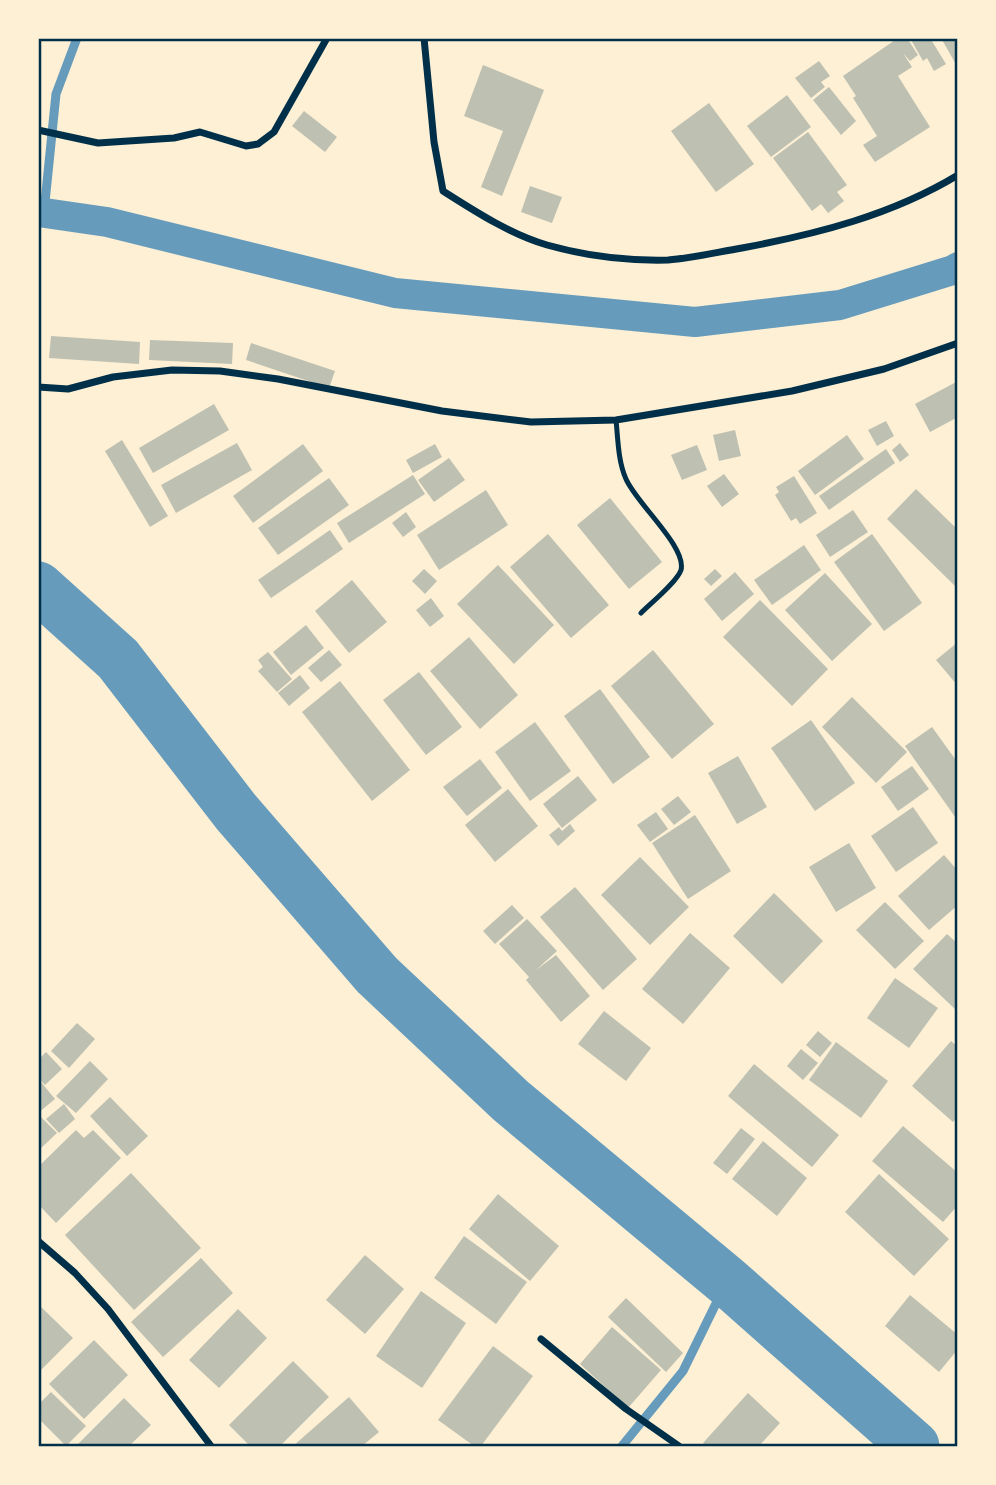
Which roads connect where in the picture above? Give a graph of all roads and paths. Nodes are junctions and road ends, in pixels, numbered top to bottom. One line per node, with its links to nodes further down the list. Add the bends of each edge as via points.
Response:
1 (327, 38): 3 (street, via 274,132 258,144 246,146 200,132 98,143)
2 (424, 38): 4 (street, via 443,191 499,226 545,245 603,258 669,260 715,253 857,221)
3 (38, 130)
4 (957, 175)
5 (957, 344): 7 (street, via 884,369 792,391)
6 (38, 387): 7 (street, via 68,389 113,377 172,370 220,371 442,411 531,422)
7 (616, 420): 8 (lane, via 626,479 681,556 680,574)
8 (641, 613)
9 (38, 1241): 11 (street, via 108,1309)
10 (541, 1339): 12 (street)
11 (211, 1447)
12 (679, 1447)

